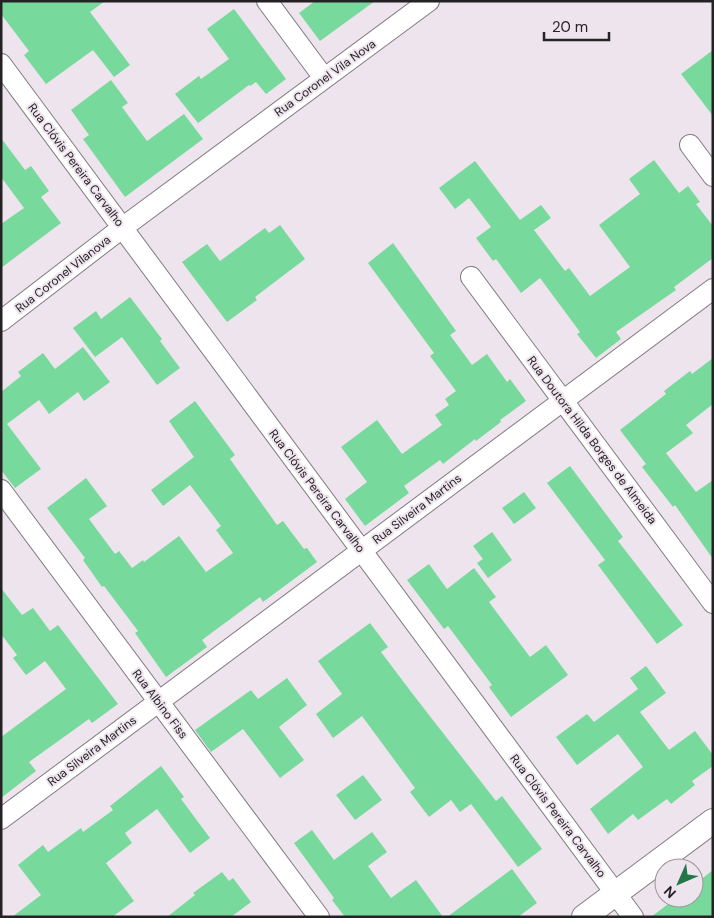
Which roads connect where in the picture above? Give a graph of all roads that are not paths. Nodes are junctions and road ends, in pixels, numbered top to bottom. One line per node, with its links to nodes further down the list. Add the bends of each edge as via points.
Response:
1 (267, 1): 4 (street)
2 (429, 1): 4 (street, Rua Coronel Vila Nova)
3 (1, 64): 8 (street, Rua Clóvis Pereira Carvalho)
4 (324, 78): 6 (street, Rua Coronel Vila Nova)
5 (690, 145): 7 (street)
6 (221, 154): 8 (street, Rua Coronel Vilanova)
7 (713, 176)
8 (122, 228): 11 (street, Rua Coronel Vilanova); 14 (street, Rua Clóvis Pereira Carvalho)
9 (471, 276): 12 (street, Rua Doutora Hilda Borges de Almeida)
10 (713, 288): 12 (street, Rua Silveira Martins)
11 (1, 321)
12 (563, 400): 14 (street, Rua Silveira Martins); 15 (street, Rua Doutora Hilda Borges de Almeida)
13 (1, 490): 16 (street, Rua Albino Fiss)
14 (361, 550): 16 (street, Rua Silveira Martins); 19 (street, Rua Clóvis Pereira Carvalho)
15 (713, 603)
16 (159, 702): 17 (street, Rua Silveira Martins); 20 (street, Rua Albino Fiss)
17 (1, 819)
18 (713, 821): 19 (street)
19 (616, 894): 21 (street); 22 (street, Rua Clóvis Pereira Carvalho)
20 (319, 917)
21 (584, 917)
22 (633, 917)

